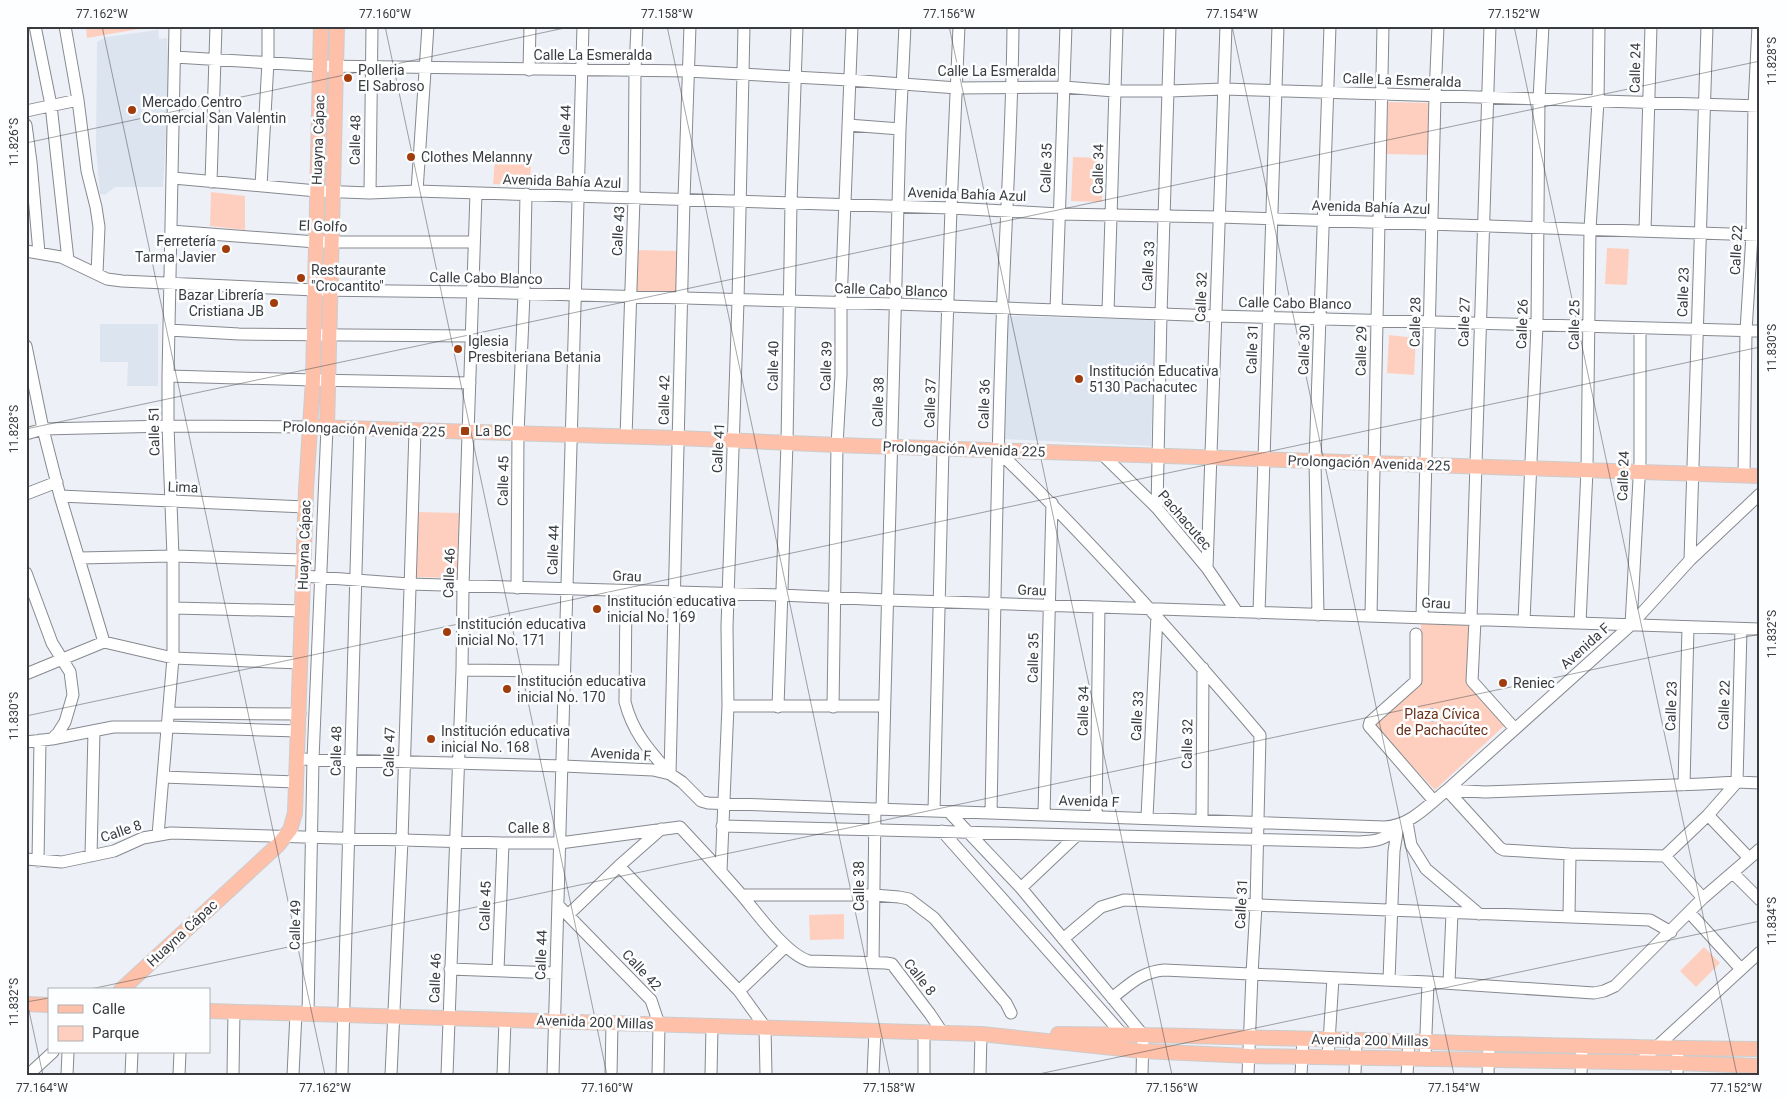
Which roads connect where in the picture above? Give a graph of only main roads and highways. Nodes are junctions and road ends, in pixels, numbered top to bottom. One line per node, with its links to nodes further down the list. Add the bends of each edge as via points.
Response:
1 (322, 26): 3 (main road, Huayna Cápac)
2 (337, 26): 4 (main road, Huayna Cápac)
3 (310, 427): 4 (main road, Prolongación Avenida 225); 6 (main road, Huayna Cápac, via 297,782 290,830)
4 (327, 427): 5 (main road, Prolongación Avenida 225)
5 (1760, 476)
6 (123, 988)
7 (26, 1004): 8 (main road)
8 (48, 1005)
9 (210, 1011): 10 (main road, Avenida 200 Millas)
10 (981, 1034): 11 (main road, Avenida 200 Millas); 13 (main road, Avenida 200 Millas, via 1142,1051 1488,1060)
11 (1760, 1049)
12 (1760, 1066): 14 (main road, Avenida 200 Millas)
13 (1581, 1068): 14 (main road, Avenida 200 Millas, via 1638,1063)
14 (1677, 1069)

